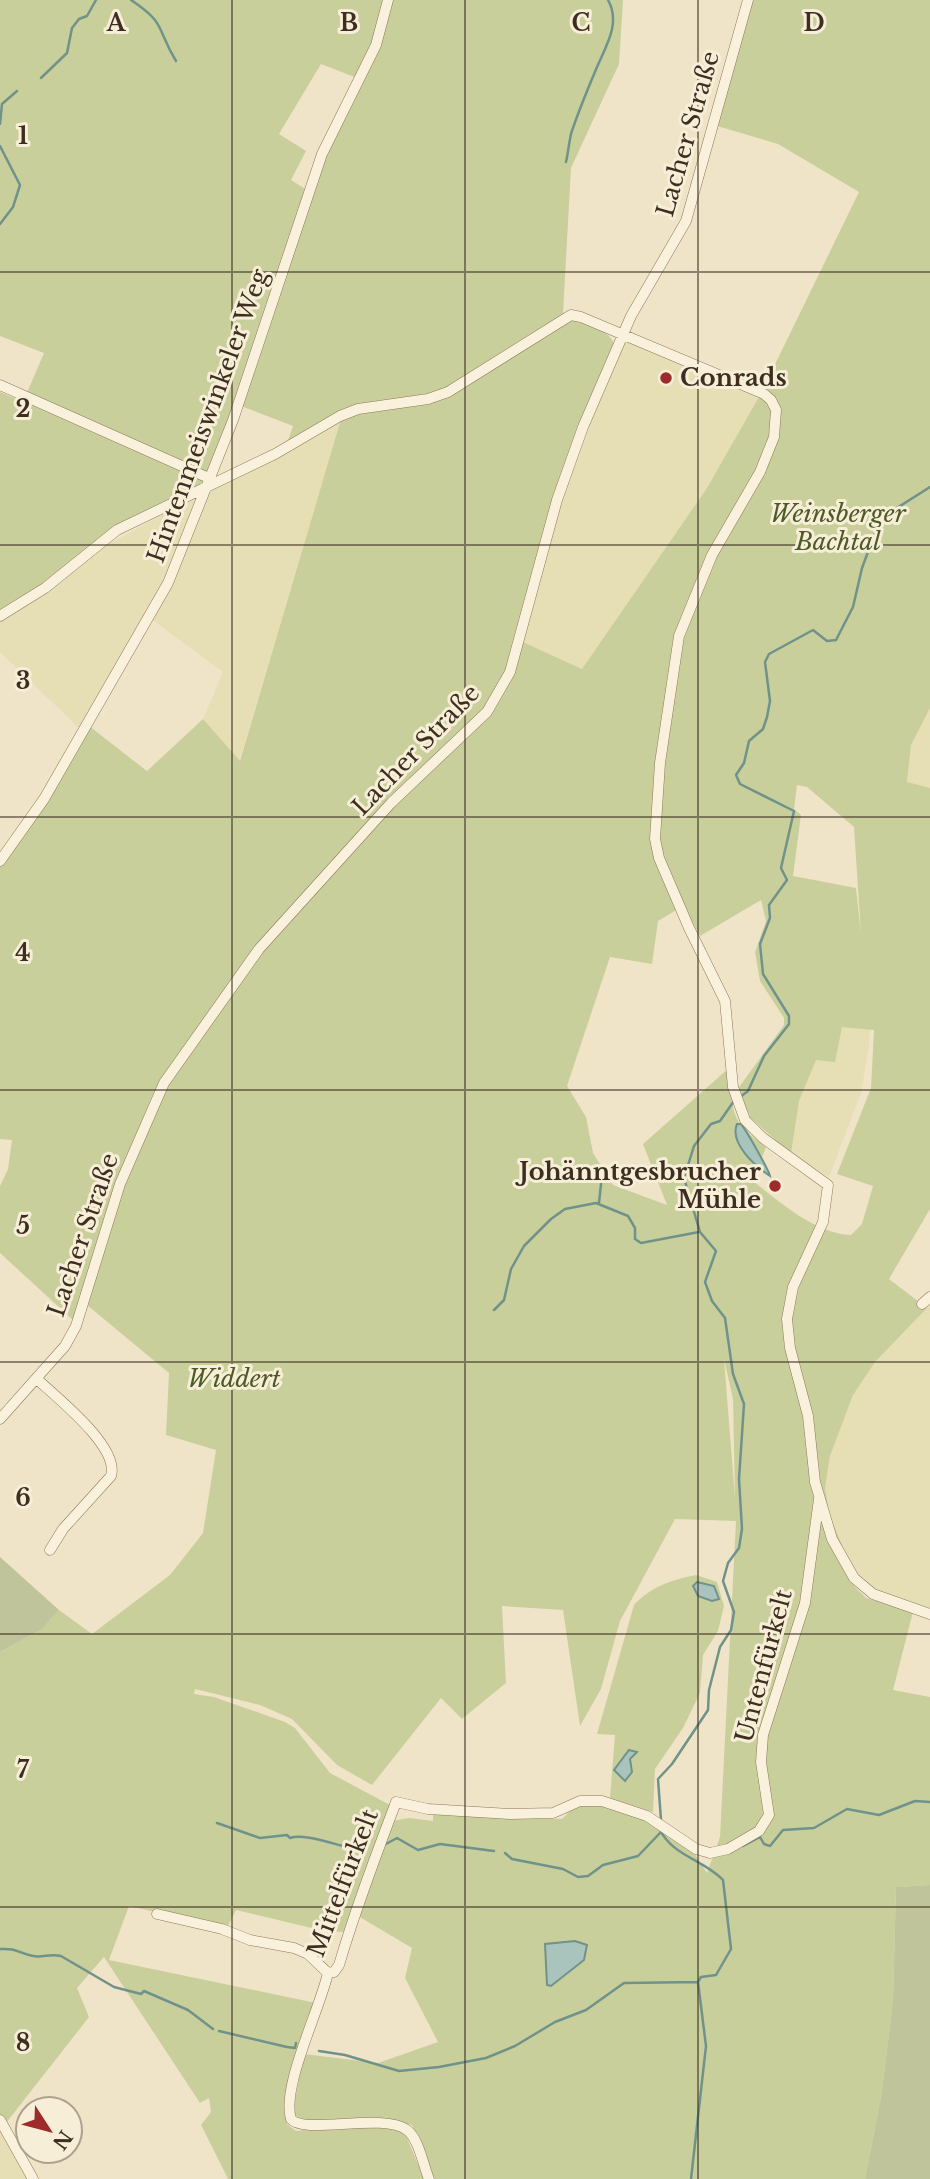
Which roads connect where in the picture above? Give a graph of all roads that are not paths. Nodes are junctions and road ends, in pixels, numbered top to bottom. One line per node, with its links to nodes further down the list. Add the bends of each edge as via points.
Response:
1 (388, 0): 5 (street, Hintenmeiswinkeler Weg, via 376,45 319,163)
2 (747, 0): 3 (street, Lacher Straße, via 684,226)
3 (622, 335): 5 (street, via 582,317 568,316 439,396 346,413 275,454); 8 (street, Lacher Straße, via 557,500 520,640 500,693 487,712 391,803 259,949 164,1083 120,1184 76,1326); 10 (street, via 764,394 777,414 774,437 760,472 712,555 679,636 654,823 659,858 725,1001 737,1099 745,1120 828,1185 823,1222 793,1287 787,1319 808,1416)
4 (0, 385): 5 (street)
5 (210, 482): 6 (street, via 117,530 45,588); 7 (street, Hintenmeiswinkeler Weg, via 161,598 44,799)
6 (0, 616)
7 (0, 861)
8 (37, 1379): 9 (street, Lacher Straße); 11 (street, via 97,1438 113,1467 111,1476)
9 (0, 1419)
10 (819, 1499): 12 (street, via 838,1553 859,1584 873,1594); 13 (street, Untenfürkelt, via 805,1603 762,1735 768,1821 762,1828 714,1852 696,1849 654,1820 621,1806 591,1800 553,1813 528,1814)
11 (50, 1550)
12 (930, 1614)
13 (395, 1804): 15 (street, Mittelfürkelt, via 371,1862 339,1965)
14 (157, 1914): 15 (street, Mittelfürkelt, via 294,1948)
15 (328, 1973): 18 (street, Mittelfürkelt, via 301,2049 291,2119 298,2126 341,2122 404,2128)
16 (0, 2120): 17 (street)
17 (33, 2179)
18 (429, 2179)

